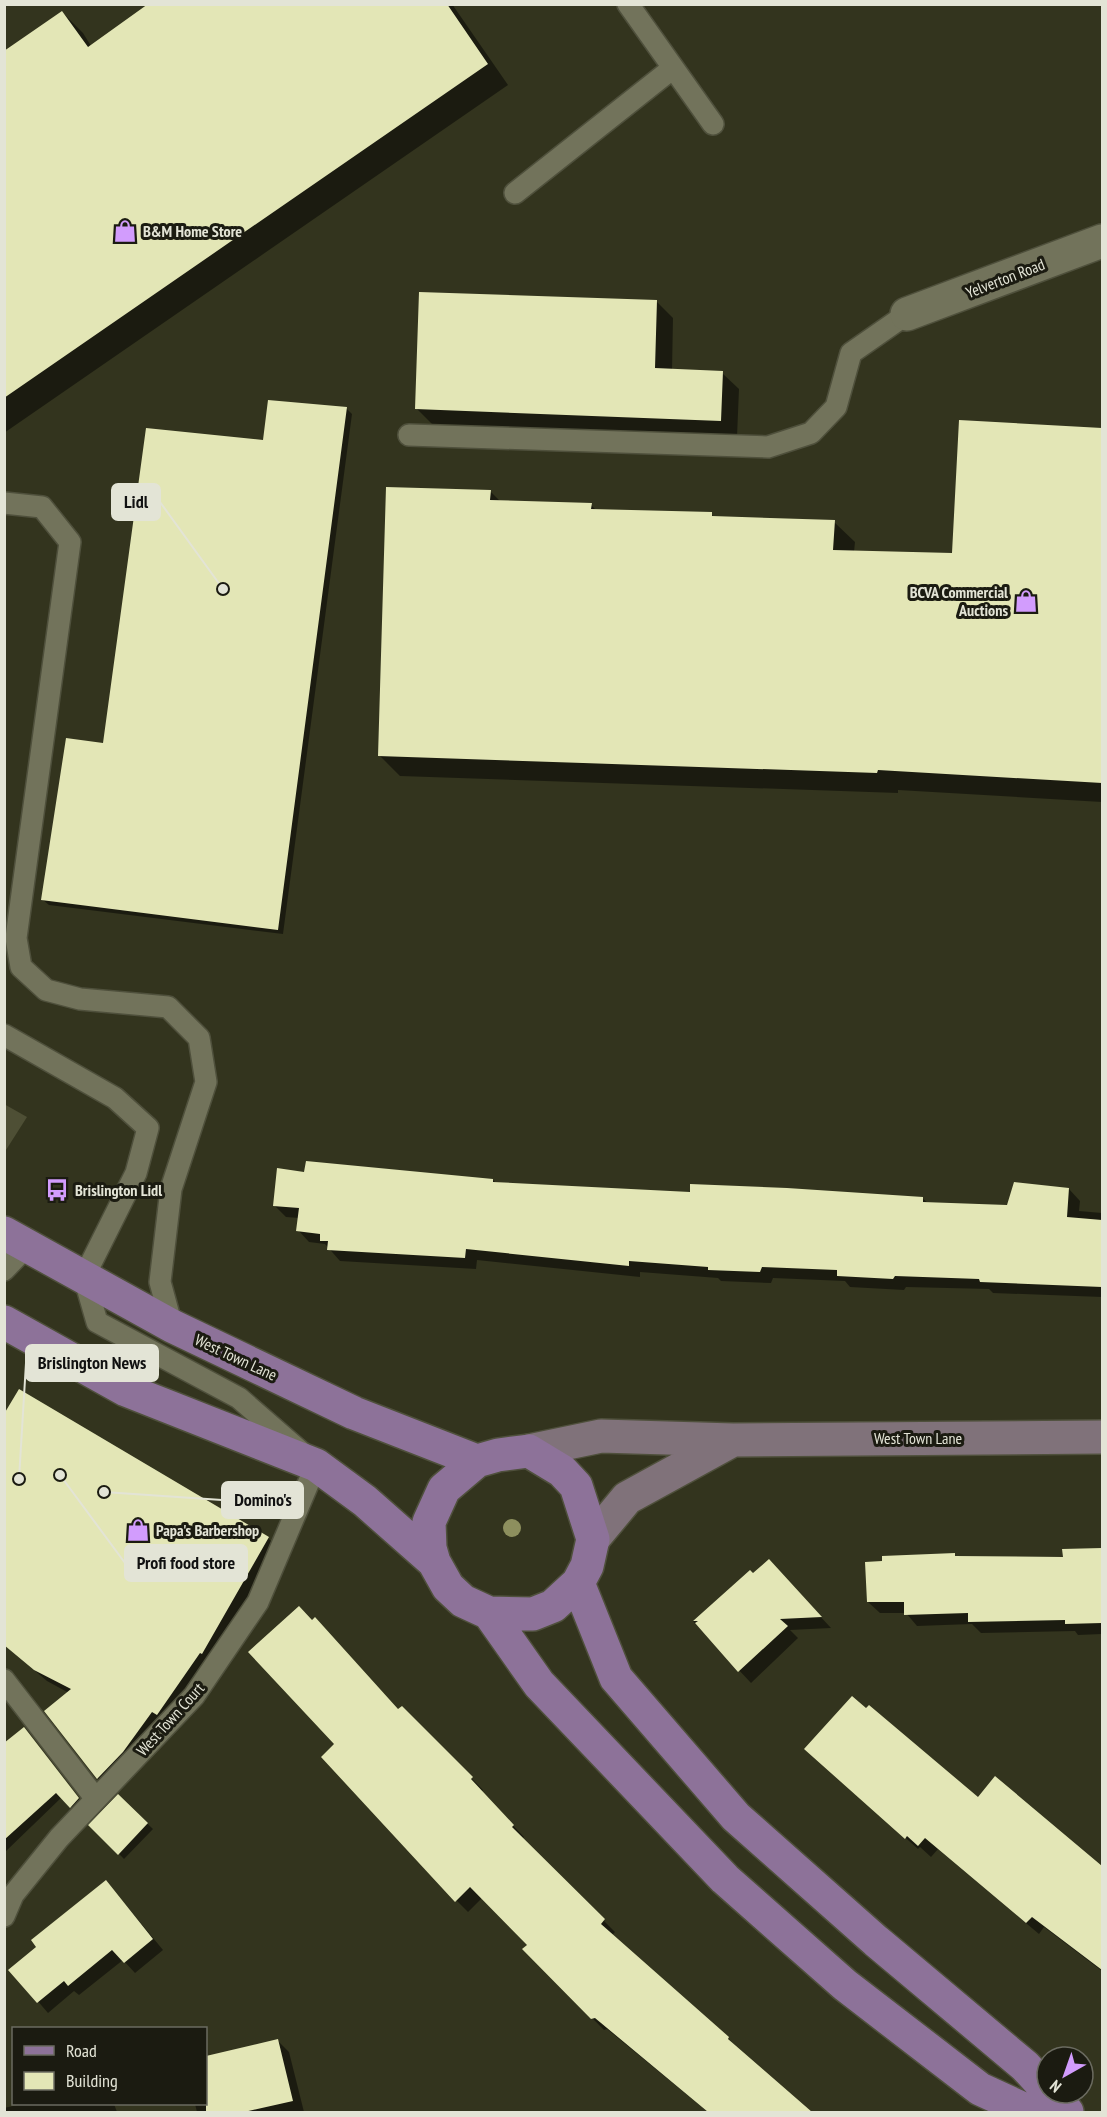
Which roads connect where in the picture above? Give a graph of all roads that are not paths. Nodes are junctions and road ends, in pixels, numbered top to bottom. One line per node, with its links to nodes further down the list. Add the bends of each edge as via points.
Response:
1 (628, 4): 2 (lane)
2 (673, 68): 3 (lane); 4 (lane)
3 (713, 124)
4 (515, 192)
5 (1102, 241): 6 (street, Yelverton Road)
6 (907, 314): 7 (lane, via 851,353 836,407 811,433 768,447)
7 (409, 435)
8 (4, 503): 14 (lane, via 42,507 70,542 16,938 21,967 46,990 80,999 168,1007 199,1038 206,1082 171,1189 160,1282)
9 (4, 1035): 12 (lane, via 115,1098 148,1128 136,1173)
10 (16, 1240): 11 (lane); 12 (main road, West Town Lane)
11 (4, 1270)
12 (84, 1277): 14 (main road, West Town Lane); 19 (lane, via 97,1322 239,1398)
13 (4, 1322): 19 (main road, via 126,1390)
14 (172, 1326): 18 (main road, West Town Lane, via 354,1413)
15 (1102, 1437): 16 (main road, West Town Lane)
16 (733, 1440): 17 (main road, West Town Lane, via 601,1436); 20 (main road, West Town Lane, via 627,1498)
17 (529, 1451): 18 (main road); 20 (main road, via 576,1486)
18 (477, 1461): 21 (main road, via 444,1489 429,1522)
19 (316, 1465): 21 (main road, via 365,1501); 25 (lane, West Town Court, via 258,1602 194,1696)
20 (593, 1539): 22 (main road, via 587,1566)
21 (434, 1562): 23 (main road, via 448,1587 463,1602)
22 (578, 1583): 23 (main road, via 553,1606 533,1614); 27 (main road, via 616,1678 736,1817)
23 (489, 1614): 28 (main road, via 539,1684 725,1879 845,1985 980,2089)
24 (4, 1680): 25 (lane)
25 (96, 1799): 26 (lane, West Town Court, via 13,1895)
26 (4, 1916)
27 (1035, 2077)
28 (1030, 2112)

